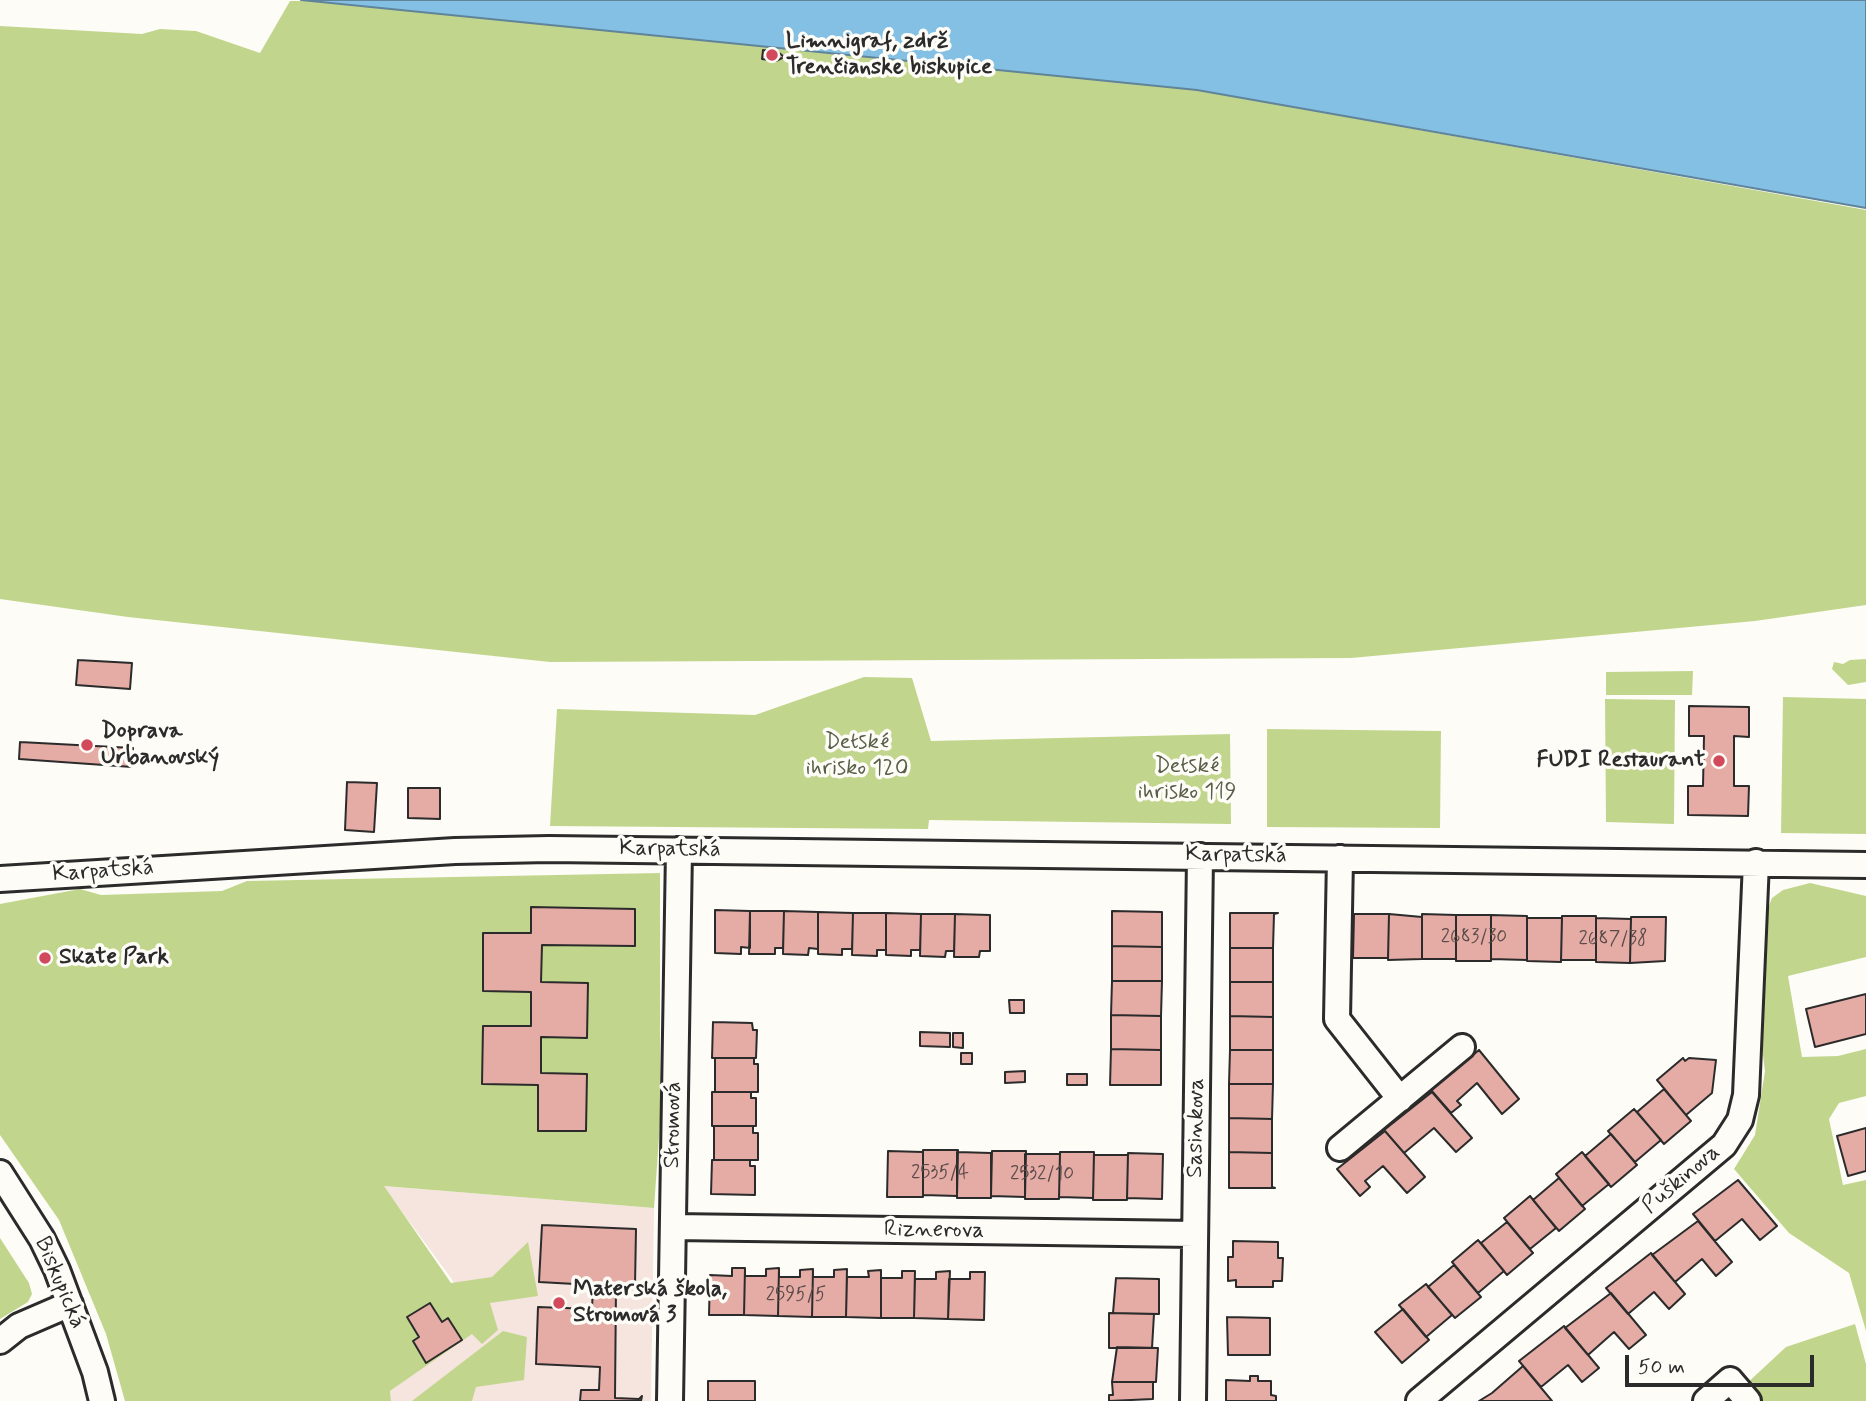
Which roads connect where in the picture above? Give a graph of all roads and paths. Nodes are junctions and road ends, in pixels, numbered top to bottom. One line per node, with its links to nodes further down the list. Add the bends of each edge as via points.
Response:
1 (679, 850): 2 (street, Karpatská); 6 (street, Karpatská, via 455,851); 11 (street, Stromová)
2 (1200, 856): 3 (street, Karpatská); 12 (street, Sasinkova)
3 (1340, 858): 4 (street, Karpatská); 8 (street, via 1337,1019)
4 (1756, 862): 5 (street, Karpatská); 18 (street, Puškinova, via 1747,1079 1741,1120 1724,1145)
5 (1866, 864)
6 (0, 879)
7 (1462, 1047): 8 (street)
8 (1401, 1099): 9 (street)
9 (1340, 1148)
10 (0, 1173): 13 (street, Biskupická, via 42,1239)
11 (673, 1227): 12 (street, Riznerova); 16 (street, Stromová)
12 (1195, 1234): 17 (street, Sasinkova)
13 (70, 1304): 14 (street, via 19,1326); 15 (street, Biskupická)
14 (0, 1341)
15 (102, 1401)
16 (670, 1401)
17 (1193, 1401)
18 (1419, 1401)
19 (1706, 1401): 20 (street, via 1730,1380)
20 (1748, 1401)

